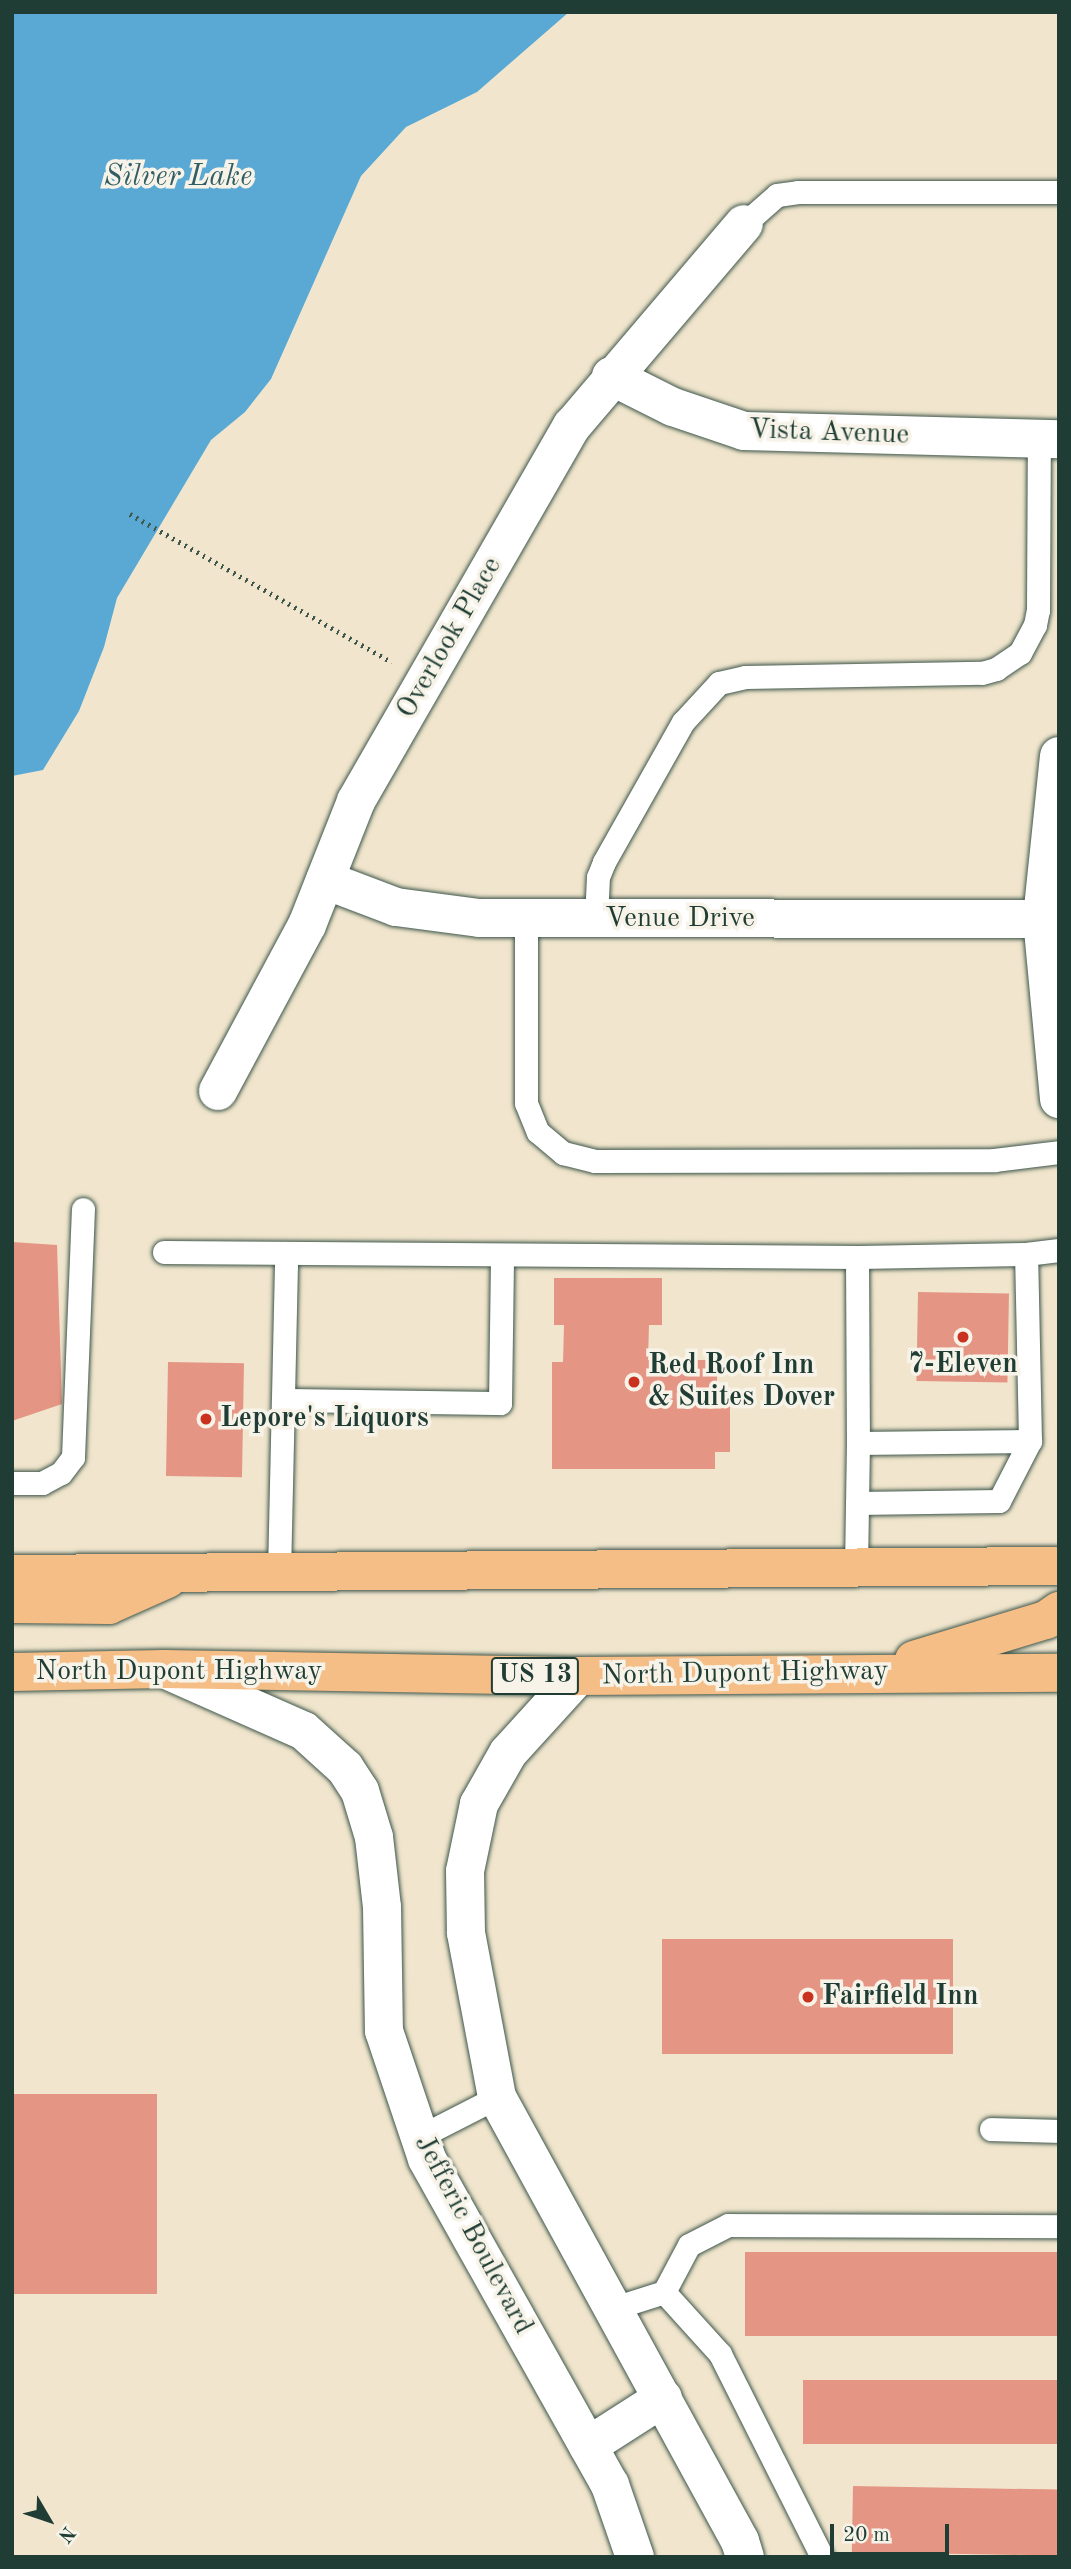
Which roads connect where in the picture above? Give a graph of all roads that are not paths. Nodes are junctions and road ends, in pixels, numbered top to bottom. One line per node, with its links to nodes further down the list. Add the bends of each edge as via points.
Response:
1 (1059, 192): 2 (lane, via 798,192 777,195)
2 (744, 224): 3 (street, Overlook Place)
3 (611, 376): 4 (street, Vista Avenue, via 685,412 744,431); 6 (street, Overlook Place, via 572,426 356,802)
4 (1049, 438): 9 (lane, via 1038,610 1020,653 982,673 746,677 719,683 683,722 604,862 598,877)
5 (1059, 756): 7 (street)
6 (325, 880): 8 (street, Venue Drive, via 358,895 437,915); 10 (street, Overlook Place, via 285,971)
7 (1050, 917): 9 (street, Venue Drive); 11 (street)
8 (526, 919): 9 (street, Venue Drive); 12 (lane, via 526,1103 548,1144 563,1153 595,1161 994,1160)
9 (596, 919)
10 (218, 1091)
11 (1059, 1099)
12 (1059, 1152)
13 (83, 1209): 23 (lane, via 73,1457 61,1472 42,1483)
14 (1059, 1250): 17 (lane)
15 (164, 1252): 16 (lane)
16 (286, 1253): 18 (lane); 20 (lane)
17 (1027, 1254): 19 (lane); 21 (lane)
18 (502, 1255): 19 (lane); 20 (lane, via 500,1404)
19 (858, 1257): 22 (lane)
20 (282, 1400): 28 (lane)
21 (1030, 1441): 22 (lane); 24 (lane, via 999,1501)
22 (858, 1443): 24 (lane)
23 (12, 1483)
24 (857, 1503): 26 (lane)
25 (1059, 1566): 26 (highway)
26 (856, 1569): 28 (highway)
27 (178, 1573): 28 (highway); 29 (highway); 30 (highway, via 110,1605)
28 (279, 1573)
29 (12, 1574)
30 (12, 1604)
31 (1059, 1611): 34 (highway, via 1036,1624)
32 (164, 1669): 33 (highway, North Dupont Highway / US 13); 36 (highway, North Dupont Highway / US 13); 40 (street, Jefferic Boulevard, via 304,1731 345,1768 360,1791 374,1837 382,1907 384,2031)
33 (12, 1672)
34 (875, 1672): 35 (highway, North Dupont Highway / US 13); 36 (highway, North Dupont Highway / US 13)
35 (1059, 1673)
36 (578, 1676): 37 (street, via 508,1753 479,1804 465,1871 466,1933)
37 (497, 2097): 40 (lane); 43 (street)
38 (991, 2129): 39 (lane)
39 (1059, 2131)
40 (419, 2137): 45 (street, Jefferic Boulevard, via 426,2159)
41 (1059, 2226): 42 (lane, via 728,2225 689,2245)
42 (664, 2292): 43 (lane); 48 (lane, via 720,2354)
43 (614, 2308): 44 (street)
44 (663, 2399): 45 (street); 47 (street)
45 (588, 2446): 46 (street, Jefferic Boulevard, via 610,2485)
46 (635, 2557)
47 (745, 2557)
48 (822, 2557)

